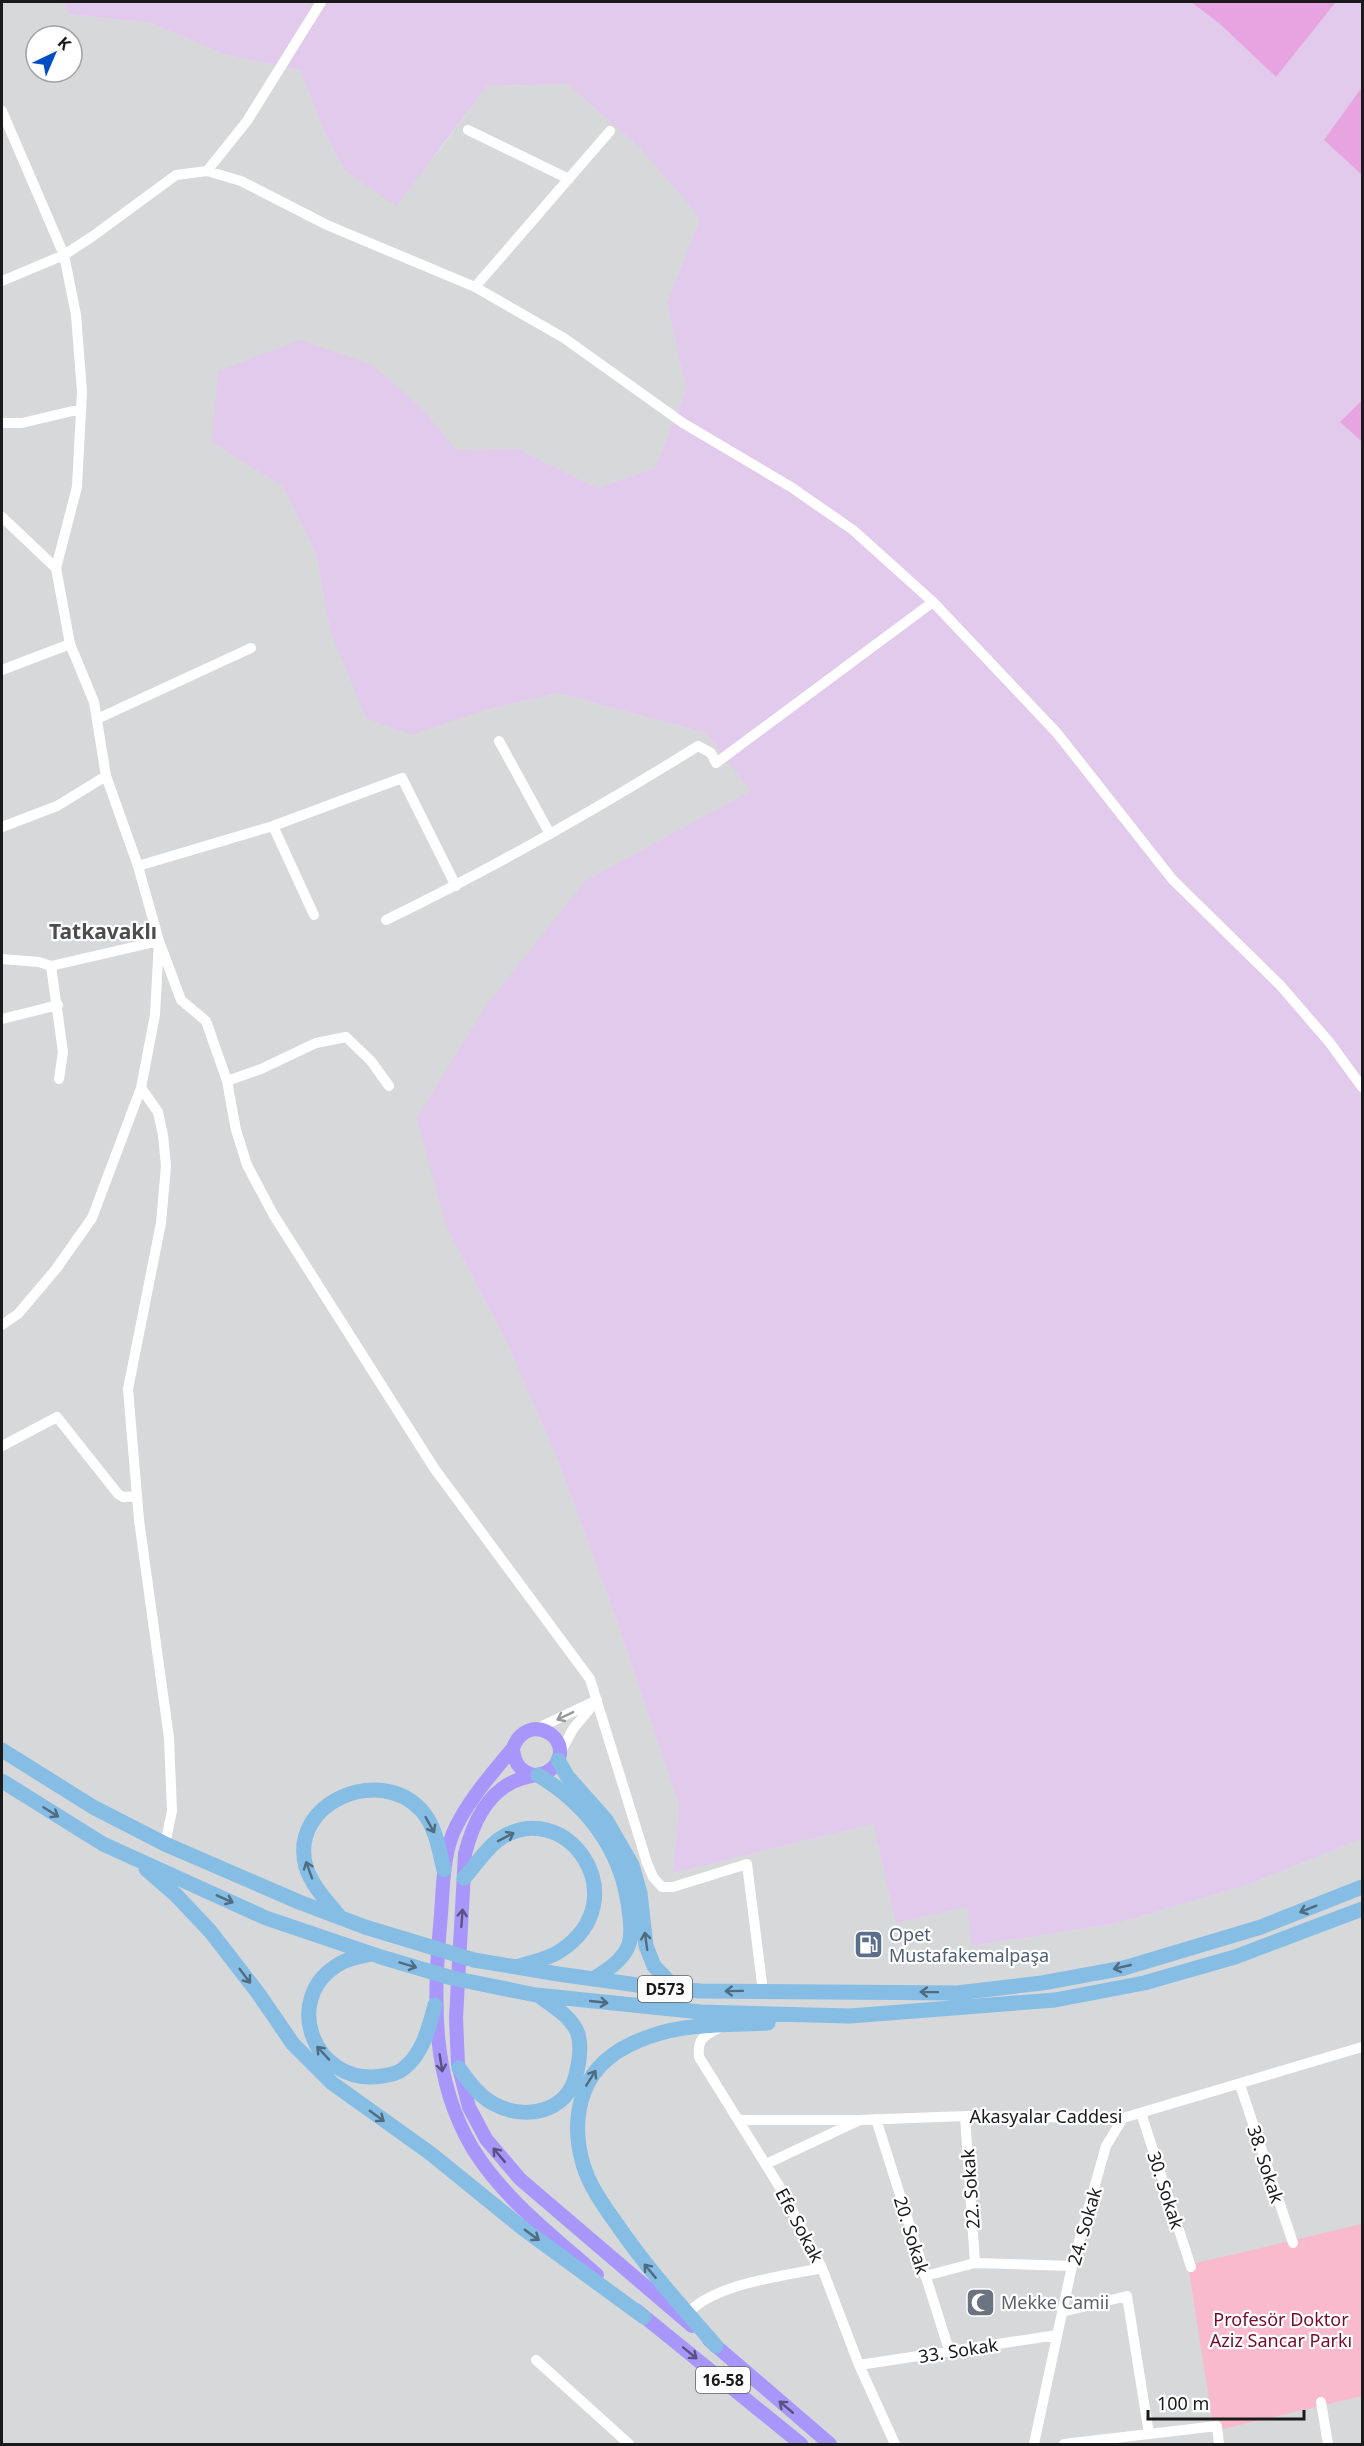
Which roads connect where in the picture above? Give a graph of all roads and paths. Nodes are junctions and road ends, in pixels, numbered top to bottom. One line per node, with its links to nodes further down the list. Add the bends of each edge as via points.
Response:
1 (321, 2): 5 (street, via 247,121)
2 (2, 111): 7 (street)
3 (468, 130): 6 (street)
4 (610, 131): 6 (street)
5 (207, 171): 7 (street, via 176,174); 9 (street, via 241,181 327,225)
6 (568, 179): 9 (street)
7 (63, 255): 8 (street); 10 (street, via 76,315)
8 (2, 281)
9 (476, 287): 14 (street, via 564,338 683,423 791,487 853,530)
10 (81, 409): 11 (street, via 22,423); 13 (street, via 77,487)
11 (2, 423)
12 (2, 517): 13 (street)
13 (56, 568): 15 (street)
14 (933, 602): 23 (street, via 716,763 711,753 698,746); 36 (street, via 1057,733 1172,879 1280,985)
15 (70, 644): 17 (street); 18 (street)
16 (251, 648): 18 (street)
17 (2, 670)
18 (97, 719): 20 (street)
19 (499, 741): 23 (street)
20 (105, 776): 22 (street, via 57,806); 24 (street)
21 (273, 826): 24 (street); 25 (street, via 402,778); 26 (street)
22 (2, 827)
23 (550, 834): 25 (street)
24 (138, 866): 28 (street)
25 (456, 886): 27 (street)
26 (314, 915)
27 (386, 920)
28 (159, 941): 30 (street); 34 (street, via 181,1000 206,1021); 37 (street, via 155,1015)
29 (2, 959): 30 (street)
30 (51, 966): 31 (street)
31 (58, 1005): 32 (street); 33 (street, via 63,1052)
32 (2, 1019)
33 (59, 1079)
34 (227, 1081): 35 (street, via 316,1043 346,1037); 41 (street, via 247,1165 273,1214 434,1468 590,1679)
35 (389, 1086)
36 (1362, 1087)
37 (141, 1088): 38 (street, via 92,1218 56,1269 18,1314); 40 (street, via 158,1112 166,1166 161,1223 128,1389)
38 (2, 1325)
39 (2, 1446): 40 (street, via 57,1417 118,1494)
40 (137, 1496): 50 (street, via 169,1738 172,1811)
41 (597, 1700): 42 (street, one-way to 42); 46 (street, via 573,1729); 61 (street, via 647,1863 662,1887 747,1864)
42 (536, 1729): 44 (main road, via 521,1734); 46 (main road, via 551,1733 559,1745)
43 (2, 1740): 47 (street)
44 (513, 1748): 48 (main road, via 516,1764); 52 (main road, via 464,1813 452,1835)
45 (2, 1750): 47 (highway, D573)
46 (559, 1756): 48 (main road, via 549,1772); 60 (highway, one-way to 46, via 654,1966 646,1947 640,1893 632,1864 606,1820 567,1776)
47 (19, 1761): 50 (highway, D573, via 93,1807)
48 (537, 1775): 53 (main road, via 509,1783 485,1806 471,1828); 59 (highway, via 565,1794 601,1831 617,1860 625,1887 629,1944 621,1958)
49 (2, 1781): 51 (highway, D573, one-way to 51)
50 (165, 1844): 56 (highway, D573)
51 (132, 1858): 57 (highway, D573, one-way to 57, via 266,1918); 84 (highway, one-way to 84, via 176,1894 210,1931 293,2044 332,2083)
52 (444, 1870): 56 (highway, one-way to 52, via 318,1891 306,1868 303,1846 308,1829 331,1801 364,1790 404,1796 421,1810 434,1830); 63 (main road)
53 (465, 1878): 58 (highway, one-way to 58, via 497,1841 533,1829 569,1840 585,1856 594,1877 596,1899 589,1920 560,1952); 67 (main road, one-way to 53, via 456,2018)
54 (1362, 1887): 61 (highway, D573, one-way to 61, via 1250,1931 1124,1968 1042,1983 957,1993)
55 (1362, 1909): 64 (highway, D573, via 1235,1957 1144,1983 1055,2000)
56 (341, 1918): 58 (highway, D573, via 474,1960)
57 (371, 1954): 62 (highway, D573, one-way to 62, via 452,1978); 63 (highway, one-way to 57, via 417,2054 402,2070 359,2078 340,2070 317,2049 310,2033 308,2013 312,1994 325,1974 342,1962)
58 (517, 1967): 59 (highway, D573)
59 (593, 1979): 60 (highway, D573)
60 (676, 1989): 61 (highway, D573, one-way to 60)
61 (763, 1990)
62 (536, 1995): 64 (highway, D573, one-way to 64, via 701,2012); 67 (highway, via 562,2014 578,2034 578,2068 566,2097 551,2108 514,2112 477,2091)
63 (435, 2005): 84 (main road, one-way to 84, via 443,2075 454,2111 472,2148 523,2210)
64 (850, 2016): 65 (highway)
65 (722, 2026): 73 (street, Efe Sokak, via 702,2038 699,2057); 83 (highway, one-way to 65, via 600,2200 583,2165 577,2123 579,2105 595,2071 611,2055 652,2035)
66 (1362, 2049): 68 (street, Akasyalar Caddesi)
67 (459, 2068): 83 (main road, one-way to 67, via 520,2179 486,2139 469,2107)
68 (1240, 2085): 69 (street, Akasyalar Caddesi); 76 (street, 38. Sokak)
69 (1141, 2113): 71 (street, Akasyalar Caddesi); 79 (street, 30. Sokak)
70 (965, 2116): 71 (street, Akasyalar Caddesi); 72 (street, Akasyalar Caddesi); 77 (street, 22. Sokak)
71 (1124, 2118): 78 (street, 24. Sokak, via 1107,2146)
72 (876, 2119): 74 (street, Akasyalar Caddesi); 81 (street, 20. Sokak)
73 (740, 2120): 74 (street); 75 (street, Efe Sokak)
74 (860, 2120): 75 (street, Akasyalar Caddesi)
75 (766, 2164): 80 (street, Efe Sokak)
76 (1293, 2243)
77 (975, 2263): 78 (street); 81 (street)
78 (1072, 2266): 82 (street, 24. Sokak)
79 (1191, 2267)
80 (822, 2268): 83 (street, via 726,2289 705,2299); 89 (street, Efe Sokak)
81 (925, 2276): 87 (street, 20. Sokak)
82 (1062, 2312): 85 (street, 24. Sokak); 91 (street, via 1127,2296)
83 (685, 2316): 86 (highway)
84 (644, 2317): 94 (main road, 16-58, one-way to 94)
85 (1057, 2335): 87 (street, 33. Sokak); 97 (street, 24. Sokak)
86 (716, 2346): 95 (main road, 16-58, one-way to 86)
87 (949, 2350): 89 (street, 33. Sokak)
88 (536, 2360): 93 (street)
89 (859, 2365): 96 (street, Efe Sokak)
90 (1321, 2402): 100 (street)
91 (1149, 2434): 92 (street); 99 (street, via 1217,2426)
92 (1088, 2443): 98 (street)
93 (629, 2445)
94 (801, 2445)
95 (830, 2445)
96 (895, 2445)
97 (1034, 2445)
98 (1064, 2445)
99 (1219, 2445)
100 (1328, 2445)

